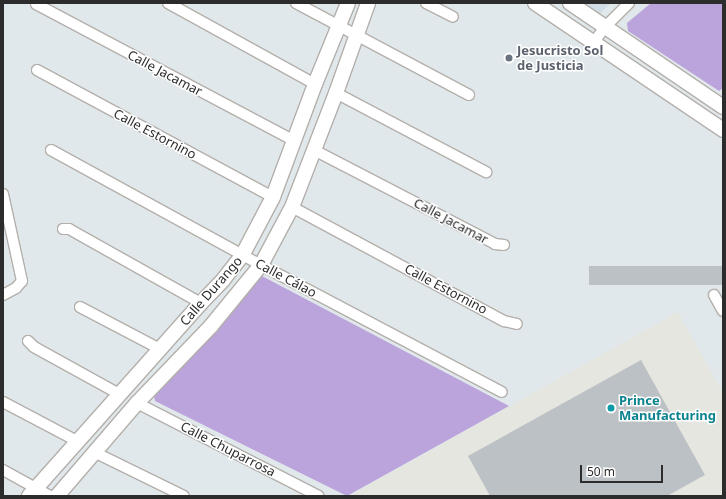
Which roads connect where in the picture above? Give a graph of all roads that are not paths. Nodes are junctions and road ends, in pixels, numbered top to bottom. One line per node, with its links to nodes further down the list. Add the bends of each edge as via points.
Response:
1 (168, 3): 16 (street)
2 (296, 3): 11 (street)
3 (348, 3): 11 (main road, Calle Durango)
4 (368, 3): 13 (main road, Calle Durango)
5 (426, 3): 10 (street)
6 (535, 3): 14 (main road)
7 (570, 3): 12 (main road)
8 (629, 3): 12 (street)
9 (36, 4): 21 (street, Calle Jacamar)
10 (453, 17)
11 (338, 26): 13 (street); 16 (main road, Calle Durango)
12 (605, 27): 14 (street); 19 (main road)
13 (356, 35): 17 (main road, Calle Durango); 18 (street)
14 (594, 42): 20 (main road)
15 (37, 70): 26 (street, Calle Estornino)
16 (315, 84): 21 (main road, Calle Durango)
17 (336, 94): 23 (main road, Calle Durango); 24 (street)
18 (469, 95)
19 (723, 107)
20 (723, 130)
21 (295, 142): 26 (main road, Calle Durango)
22 (51, 150): 30 (street, Calle Cálao)
23 (314, 150): 27 (main road, Calle Durango); 29 (street, Calle Jacamar, via 495,244)
24 (486, 172)
25 (3, 194): 32 (street, via 22,281 16,288)
26 (273, 198): 30 (main road, Calle Durango)
27 (292, 207): 31 (main road, Calle Durango); 37 (street, Calle Estornino, via 504,320)
28 (63, 229): 34 (street, via 69,229)
29 (504, 245)
30 (243, 254): 31 (street, Calle Cálao); 34 (main road, Calle Durango)
31 (261, 265): 40 (street, Calle Cálao); 43 (main road, Calle Durango, via 211,326)
32 (3, 295)
33 (714, 295): 36 (street)
34 (201, 303): 39 (main road, Calle Durango)
35 (80, 307): 39 (street)
36 (723, 311)
37 (517, 324)
38 (28, 341): 41 (street, via 34,347)
39 (160, 349): 41 (main road, Calle Durango)
40 (502, 392)
41 (119, 394): 44 (main road, Calle Durango)
42 (3, 402): 44 (street)
43 (137, 403): 45 (main road, Calle Durango); 51 (street, Calle Chuparrosa)
44 (79, 442): 47 (main road, Calle Durango)
45 (94, 452): 49 (main road, Calle Durango); 50 (street)
46 (3, 470): 47 (street)
47 (33, 492): 48 (street)
48 (50, 496)
49 (57, 496)
50 (184, 496)
51 (319, 496)

